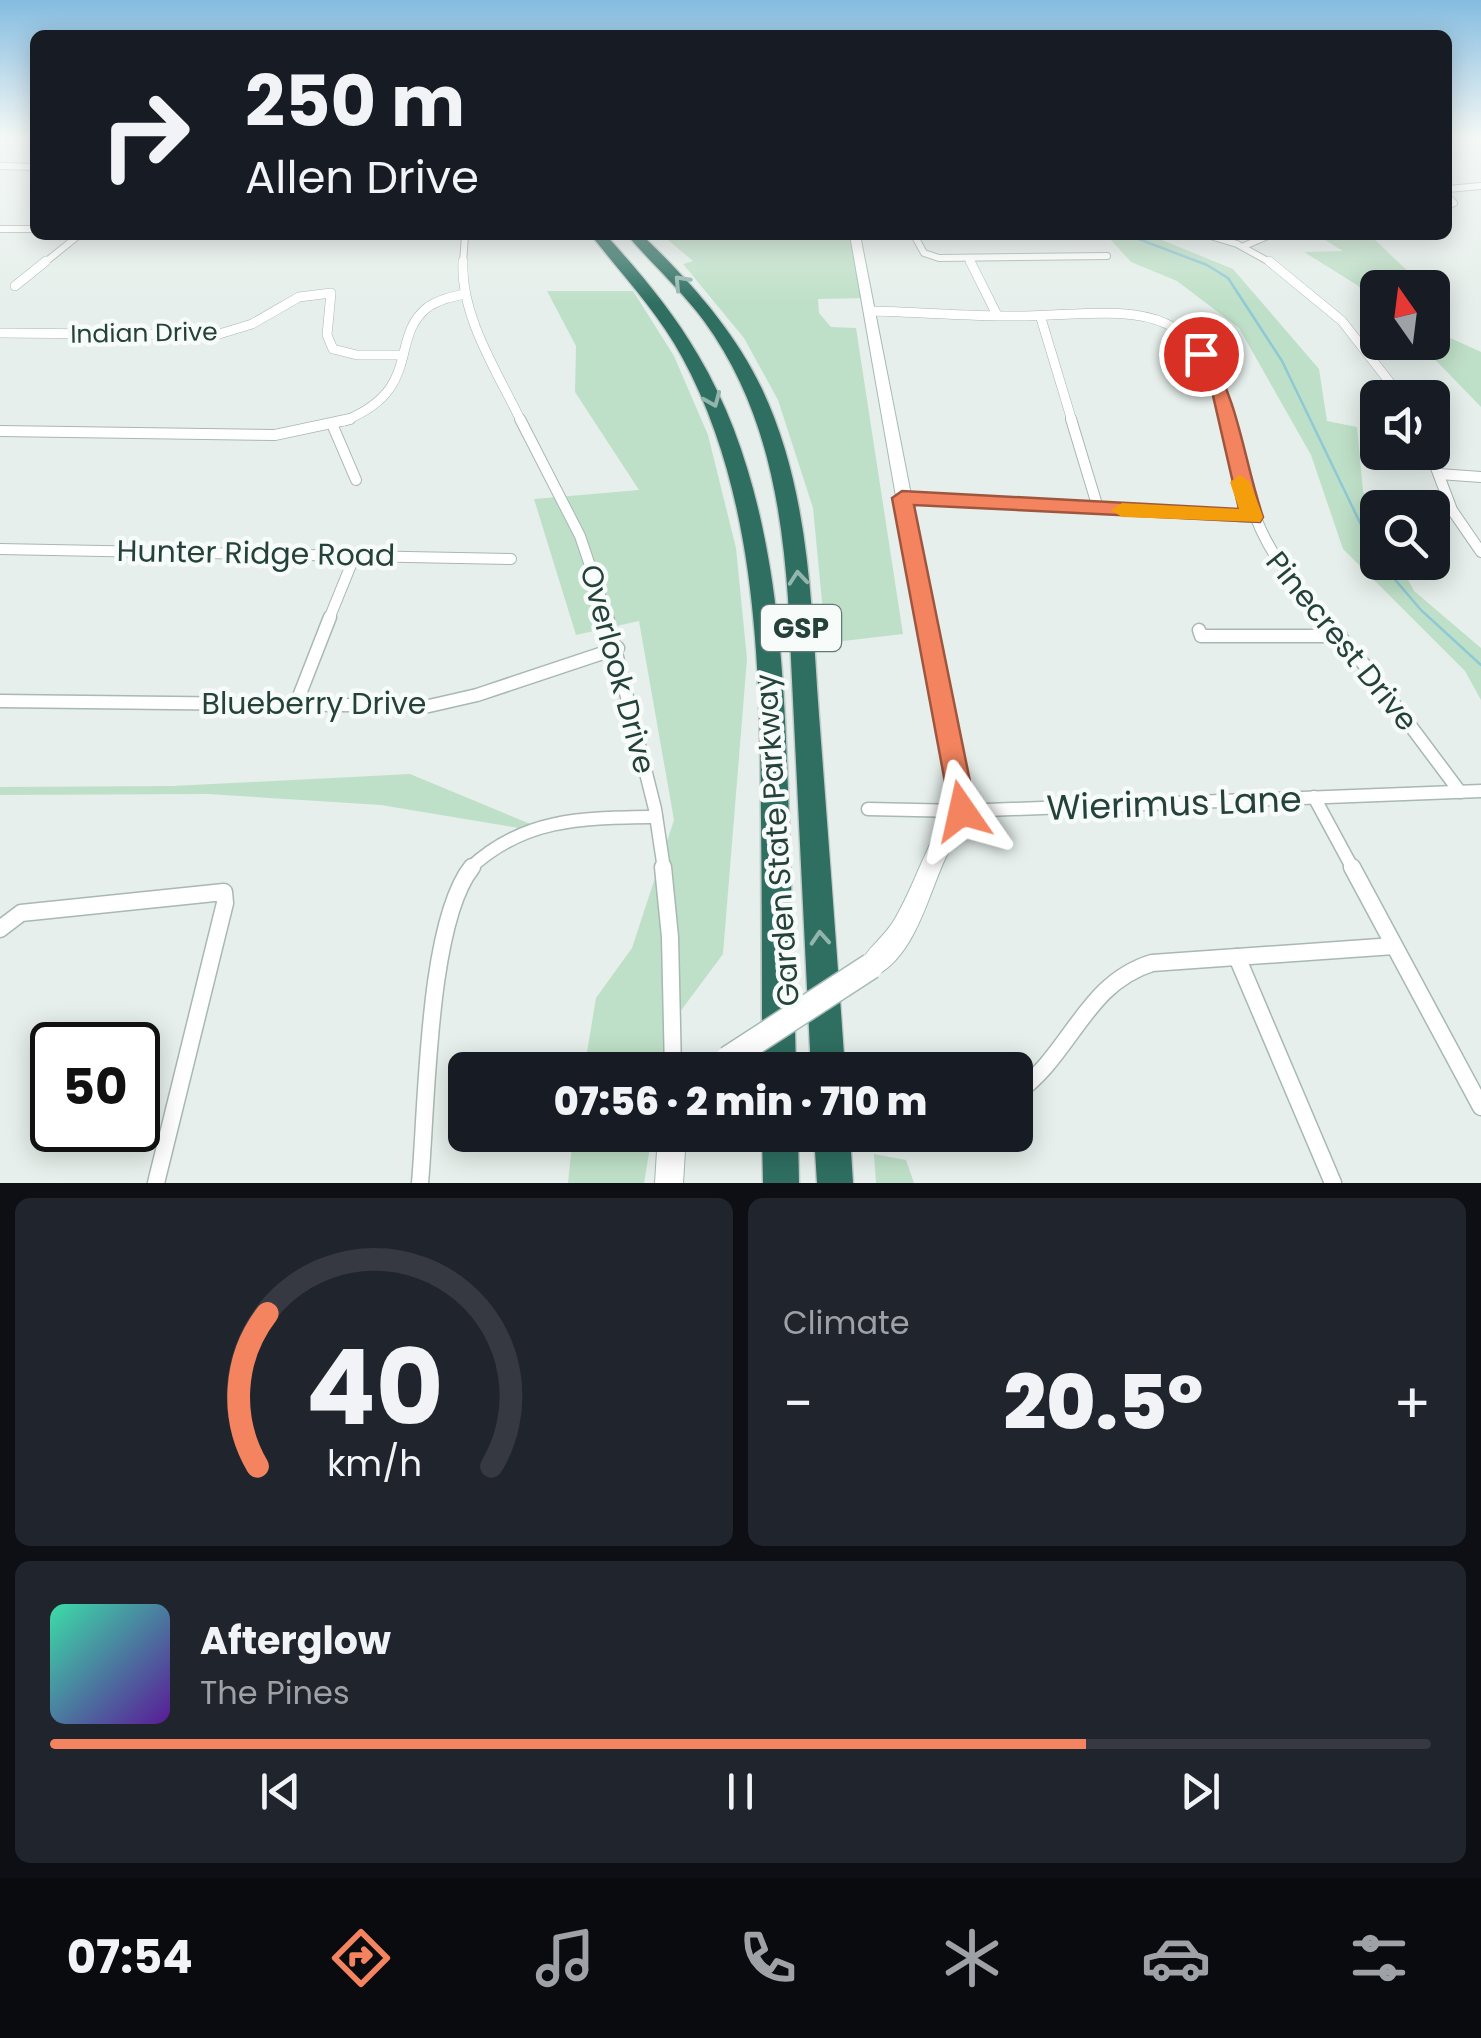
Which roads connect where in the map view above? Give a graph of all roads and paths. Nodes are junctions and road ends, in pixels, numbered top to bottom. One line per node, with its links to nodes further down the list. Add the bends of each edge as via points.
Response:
1 (0, 229): 2 (street)
2 (30, 229)
3 (72, 240): 14 (street)
4 (465, 240): 15 (street, Overlook Drive)
5 (603, 240): 50 (highway, Garden State Parkway / GSP, one-way to 50, via 649,289 687,347 720,418 748,508 773,707)
6 (639, 240): 51 (highway, Garden State Parkway / GSP, one-way to 6, via 798,573 781,467 762,409 725,338)
7 (856, 240): 16 (main road)
8 (917, 240): 13 (street, via 928,256)
9 (1223, 240): 11 (street)
10 (1258, 240): 11 (street)
11 (1244, 246): 21 (street, via 1318,300)
12 (1107, 256): 13 (street)
13 (969, 258): 17 (street)
14 (15, 286)
15 (464, 294): 20 (street, via 426,306); 37 (street, Overlook Drive, via 580,536)
16 (871, 310): 17 (street, Pinecrest Drive); 28 (main road)
17 (997, 315): 18 (street, Pinecrest Drive)
18 (1040, 315): 29 (street); 30 (street, Pinecrest Drive, via 1144,314 1192,344 1220,387)
19 (0, 334): 20 (street, Indian Drive, via 216,334 252,324 288,302 330,293 326,335 333,349)
20 (403, 355): 22 (street, via 388,390)
21 (1387, 380)
22 (332, 424): 23 (street, via 274,435); 27 (street)
23 (0, 431)
24 (1437, 470): 25 (street)
25 (1439, 474): 26 (street); 32 (street, via 1452,510)
26 (1481, 477)
27 (356, 480)
28 (902, 498): 29 (street); 43 (main road)
29 (1098, 508): 30 (street)
30 (1252, 517): 36 (street, Pinecrest Drive, via 1276,562)
31 (0, 549): 33 (street, Hunter Ridge Road)
32 (1481, 552)
33 (355, 554): 34 (street, Hunter Ridge Road); 39 (street)
34 (511, 559)
35 (1199, 630): 36 (street, via 1202,636)
36 (1341, 636): 40 (street, Pinecrest Drive)
37 (618, 648): 39 (street, Blueberry Drive, via 453,702); 44 (street, Overlook Drive)
38 (0, 700): 39 (street, Blueberry Drive)
39 (296, 704)
40 (1474, 793): 41 (street, Wierimus Lane)
41 (1314, 797): 43 (street, Wierimus Lane); 46 (street)
42 (868, 808): 43 (street, Wierimus Lane)
43 (962, 811): 49 (main road, bridge, via 941,838 892,946)
44 (656, 817): 48 (street, Overlook Drive, via 670,937); 58 (street, via 535,826 488,850 462,880 441,940)
45 (0, 929): 57 (street, via 21,913 224,892)
46 (1394, 946): 47 (street); 53 (street)
47 (1238, 957): 52 (street, via 1152,963 1116,978); 62 (street)
48 (673, 1052)
49 (740, 1052)
50 (779, 1052)
51 (827, 1052)
52 (1033, 1080)
53 (1481, 1107)
54 (671, 1152): 59 (main road)
55 (780, 1152): 60 (highway)
56 (833, 1152): 61 (highway)
57 (156, 1183)
58 (420, 1183)
59 (668, 1183)
60 (780, 1183)
61 (835, 1183)
62 (1334, 1183)

